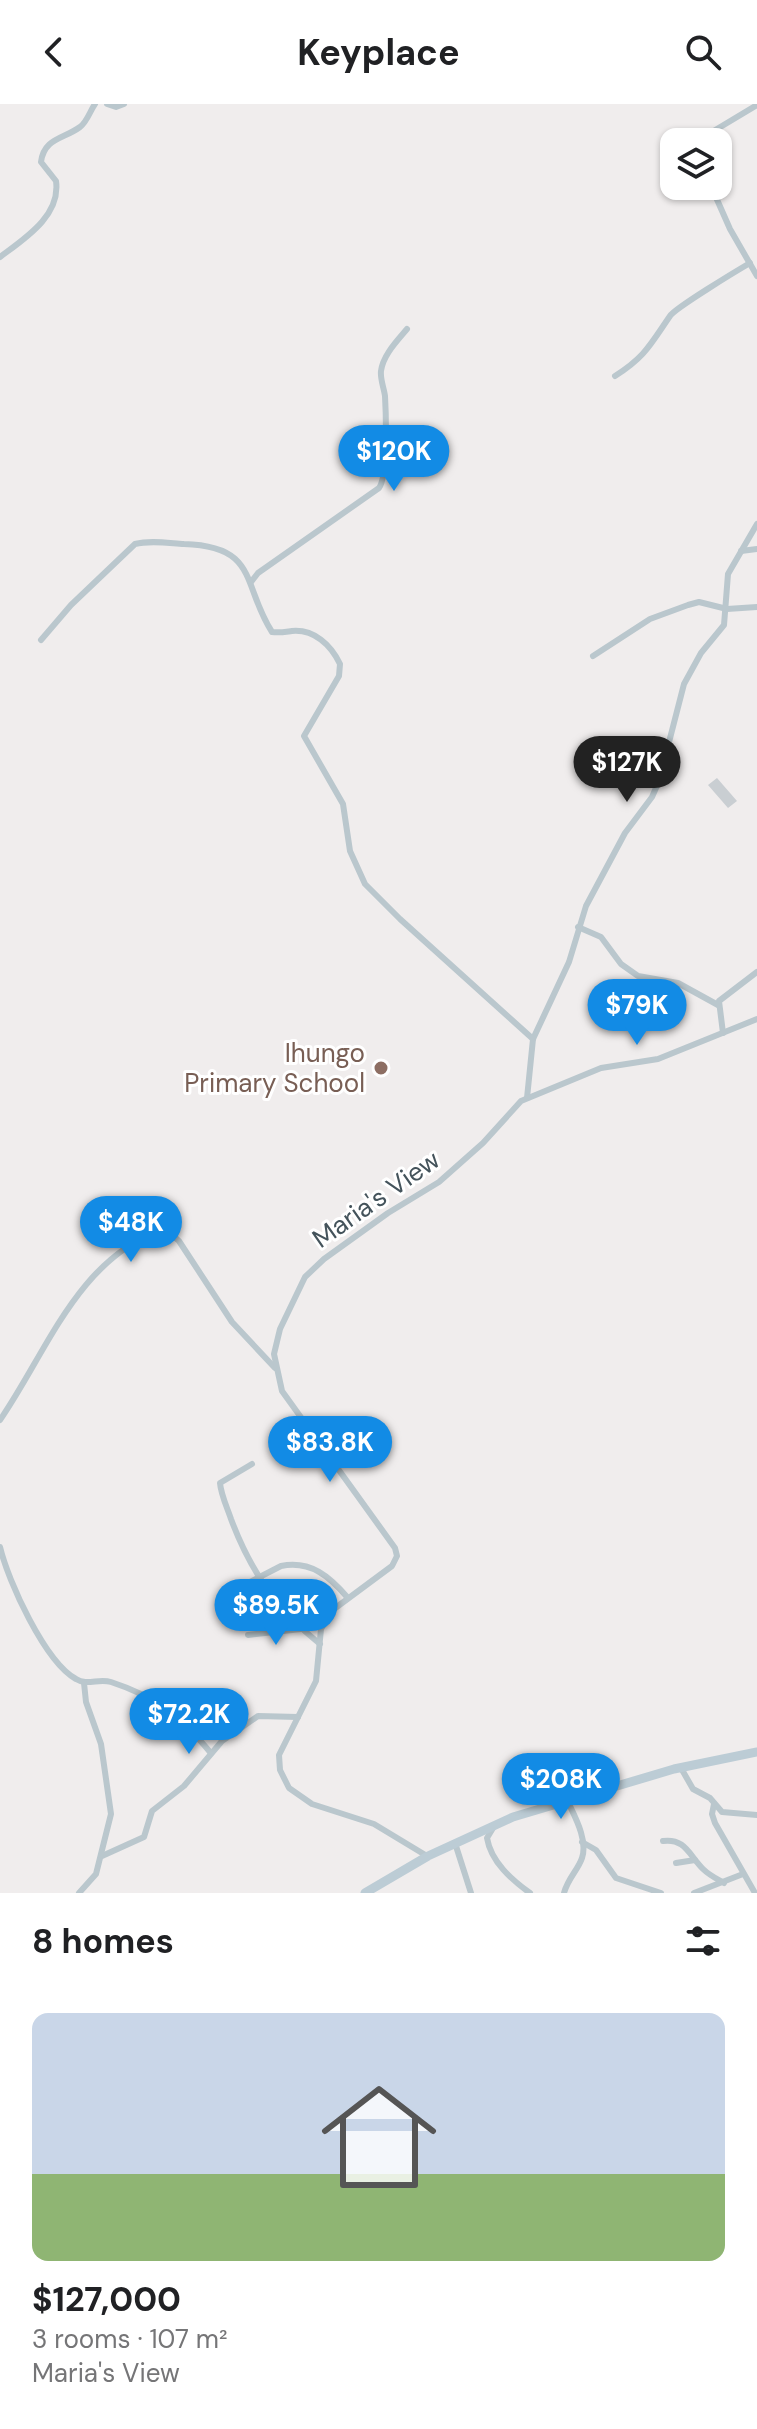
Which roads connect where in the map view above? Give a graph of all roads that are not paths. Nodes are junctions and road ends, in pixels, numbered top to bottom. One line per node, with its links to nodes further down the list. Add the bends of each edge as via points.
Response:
1 (95, 104): 7 (street, via 83,124 43,152 41,162 56,181 53,202 44,220)
2 (107, 104): 3 (street)
3 (124, 104)
4 (757, 105): 5 (street)
5 (719, 128)
6 (715, 200): 8 (street)
7 (0, 257)
8 (750, 263): 9 (street); 11 (street, via 672,313 643,355)
9 (757, 276)
10 (407, 329): 15 (street, via 381,372 387,422 384,480)
11 (615, 376)
12 (757, 524): 14 (street)
13 (757, 549): 14 (street)
14 (741, 551): 17 (street, via 726,584)
15 (251, 582): 18 (street, via 233,557 215,547 140,542 129,546); 25 (street, via 272,632 312,634 340,664 339,676 304,736 343,804 360,876)
16 (757, 607): 17 (street)
17 (727, 609): 19 (street, via 688,605 650,619); 20 (street, via 724,625 684,684 652,797 625,833)
18 (41, 640)
19 (593, 656)
20 (578, 927): 22 (street, via 601,937 621,964 638,976 678,983); 25 (street, via 569,962)
21 (757, 972): 22 (street)
22 (718, 1005): 24 (street)
23 (757, 1019): 24 (street)
24 (723, 1033): 26 (street, via 658,1059 601,1068)
25 (533, 1039): 26 (street)
26 (527, 1098): 27 (street, Maria's View, via 439,1182 305,1277 280,1329)
27 (275, 1369): 28 (street, via 232,1322 179,1241 161,1230 94,1273); 33 (street, Maria's View, via 293,1410 395,1548 392,1566)
28 (0, 1420)
29 (252, 1464): 31 (street, via 222,1479 220,1488)
30 (0, 1547): 37 (street, via 45,1645 62,1668)
31 (259, 1580): 32 (street); 33 (street, via 292,1564 320,1571); 34 (street)
32 (223, 1596)
33 (348, 1598): 36 (street, Maria's View, via 326,1621)
34 (301, 1629): 35 (street); 36 (street)
35 (248, 1635)
36 (320, 1644): 38 (street, Maria's View, via 316,1681)
37 (84, 1683): 39 (street, via 110,1681 157,1702 183,1720); 49 (street, via 110,1799)
38 (298, 1717): 39 (street, via 258,1716); 50 (street, Maria's View, via 279,1755 281,1776 289,1788 312,1804 383,1828)
39 (210, 1752): 49 (street, via 184,1786 152,1811 144,1837)
40 (757, 1752): 41 (main road)
41 (681, 1768): 42 (main road); 43 (street, via 693,1789)
42 (568, 1802): 45 (main road); 47 (street)
43 (714, 1804): 44 (street, via 722,1812); 53 (street, via 715,1823)
44 (757, 1815)
45 (495, 1825): 48 (main road); 58 (street, via 487,1838 490,1851)
46 (663, 1841): 51 (street, via 682,1843)
47 (582, 1842): 59 (street, via 581,1859); 60 (street, via 596,1850 616,1878)
48 (455, 1843): 50 (main road); 57 (street)
49 (102, 1856): 55 (street, via 93,1880)
50 (428, 1856): 56 (main road)
51 (695, 1860): 52 (street); 54 (street)
52 (676, 1863)
53 (743, 1874): 54 (street); 62 (street)
54 (724, 1883): 61 (street)
55 (79, 1893)
56 (365, 1893)
57 (471, 1893)
58 (530, 1893)
59 (564, 1893)
60 (661, 1893)
61 (694, 1893)
62 (755, 1893)

